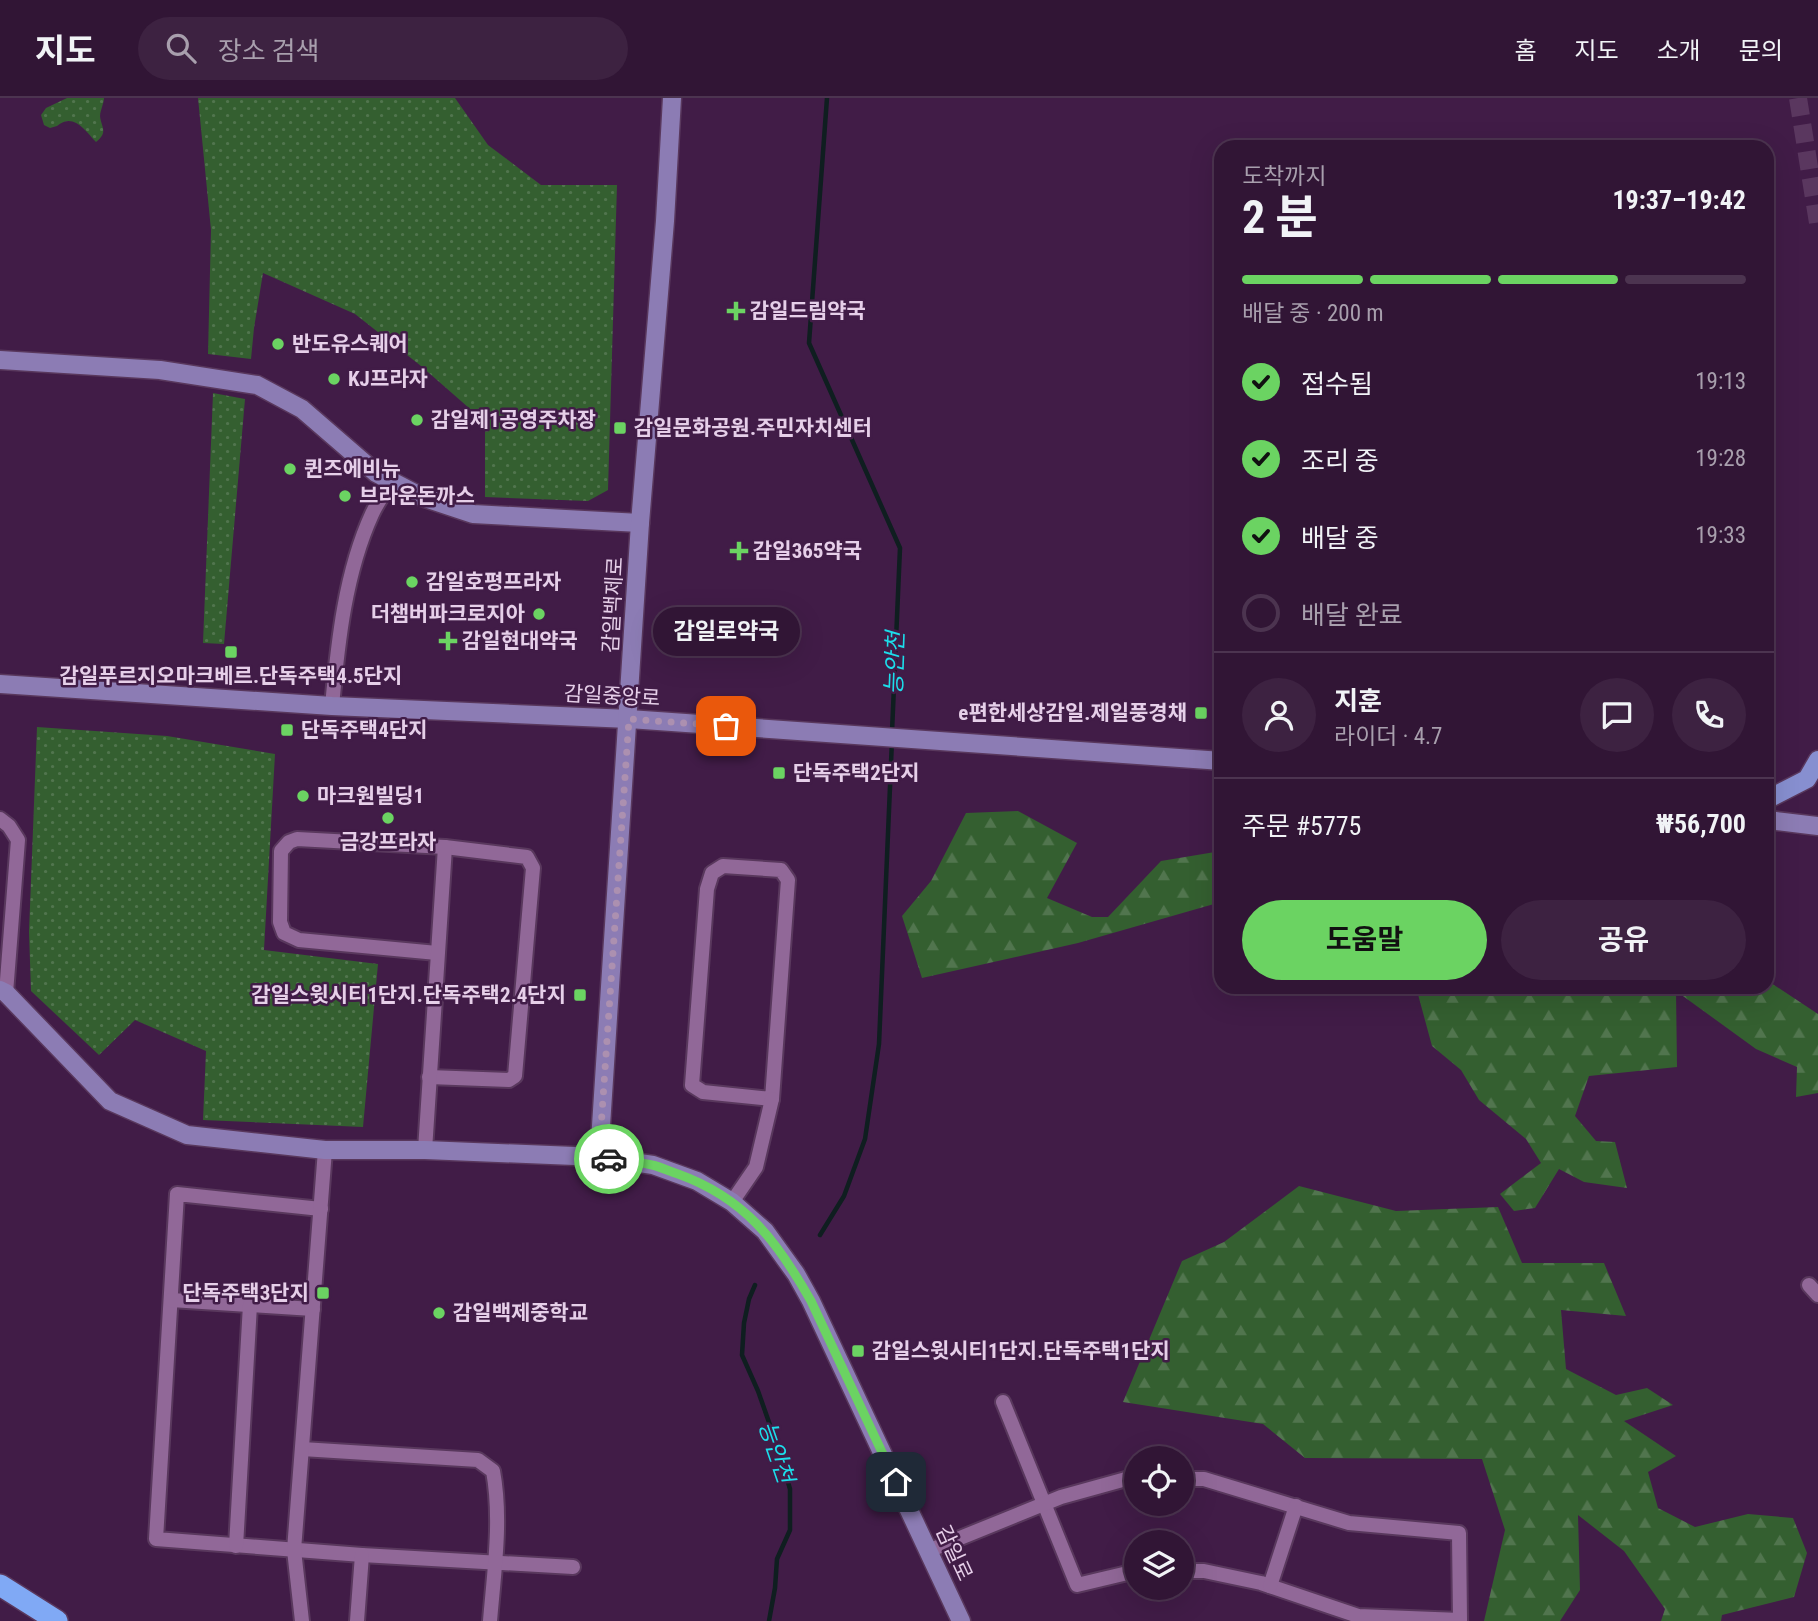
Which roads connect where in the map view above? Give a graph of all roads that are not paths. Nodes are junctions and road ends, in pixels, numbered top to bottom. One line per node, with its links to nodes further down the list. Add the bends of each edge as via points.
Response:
1 (672, 98): 4 (main road, 감일백제로)
2 (0, 360): 3 (main road, via 160,370 257,385 302,409)
3 (391, 481): 4 (main road, via 473,514); 6 (street, via 357,555 346,600)
4 (640, 523): 7 (main road, 감일백제로)
5 (0, 684): 6 (main road, 감일중앙로)
6 (332, 706): 7 (main road, 감일중앙로)
7 (629, 719): 8 (main road, 감일중앙로); 22 (main road, 감일백제로)
8 (1214, 760)
9 (1818, 760): 10 (main road, via 1807,779)
10 (1774, 796)
11 (0, 819): 15 (street, via 18,840)
12 (1774, 821): 13 (main road)
13 (1818, 826)
14 (445, 848): 16 (street); 16 (street, via 297,839 281,850 280,922 284,933 299,940); 18 (street, via 527,857 533,867 515,1076 509,1080)
15 (7, 896): 17 (street)
16 (438, 953): 18 (street)
17 (3, 992): 20 (main road, 감일로, via 110,1101 187,1135)
18 (429, 1077): 21 (street)
19 (772, 1099): 19 (street, via 788,880 781,870 723,866 712,873 707,890 692,1085 703,1092); 23 (street, via 756,1167)
20 (325, 1150): 21 (main road, 감일로); 24 (street)
21 (425, 1150): 22 (main road, 감일로)
22 (599, 1157): 23 (main road, 감일로, via 653,1165 697,1181)
23 (733, 1202): 36 (main road, 감일로, via 765,1231 796,1274)
24 (321, 1209): 25 (street, via 177,1194); 27 (street)
25 (171, 1300): 26 (street); 34 (street, via 156,1539)
26 (250, 1305): 27 (street); 34 (street)
27 (313, 1309): 29 (street)
28 (1003, 1402): 32 (street)
29 (302, 1449): 35 (street); 38 (street, via 478,1460 493,1471 497,1493)
30 (1194, 1479): 33 (street)
31 (1124, 1480): 32 (street)
32 (1045, 1503): 36 (street); 41 (street, via 1077,1585)
33 (1296, 1506): 43 (street); 43 (street, via 1349,1522 1459,1533 1460,1620 1358,1616)
34 (236, 1546): 35 (street)
35 (294, 1550): 37 (street); 45 (street)
36 (928, 1551): 48 (main road, 감일로)
37 (362, 1555): 38 (street); 46 (street)
38 (495, 1563): 39 (street); 47 (street)
39 (573, 1567)
40 (1194, 1571): 43 (street)
41 (1124, 1575)
42 (1, 1586): 44 (highway)
43 (1270, 1586)
44 (57, 1621)
45 (302, 1621)
46 (357, 1621)
47 (490, 1621)
48 (961, 1621)

